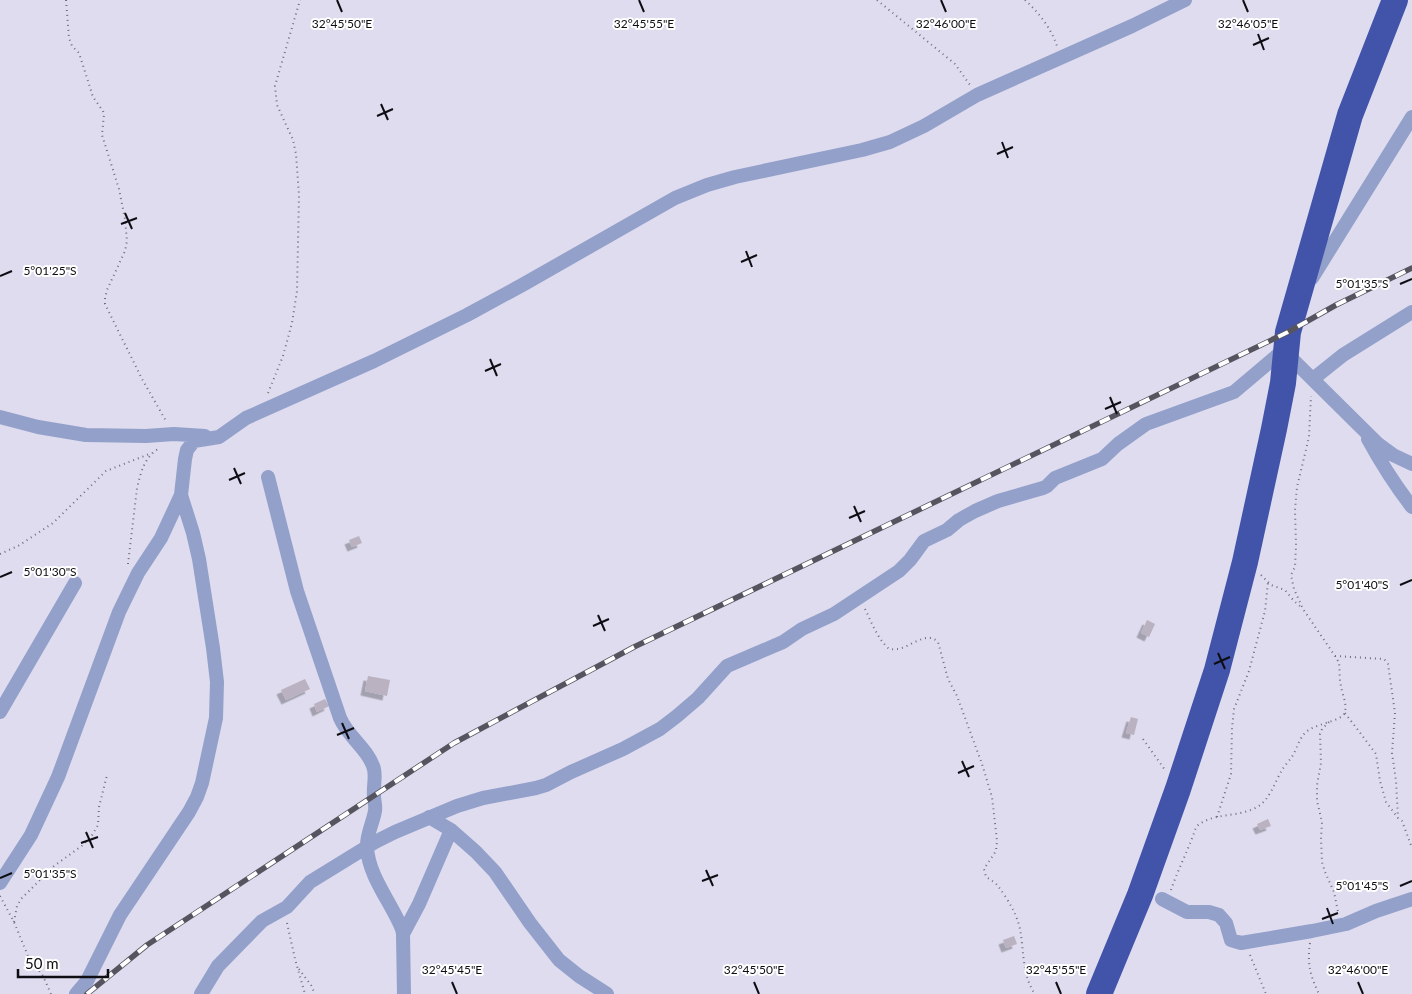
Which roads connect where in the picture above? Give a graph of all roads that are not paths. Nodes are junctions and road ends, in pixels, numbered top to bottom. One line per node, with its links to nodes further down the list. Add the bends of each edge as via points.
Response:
1 (1186, 0): 10 (street, via 977,95 890,142 735,177 675,198 467,314 246,418)
2 (1395, 0): 4 (highway, via 1350,116)
3 (1412, 117): 4 (street)
4 (1298, 302): 6 (highway, via 1288,332)
5 (1412, 312): 7 (street, via 1343,355)
6 (1286, 351): 7 (street); 17 (street, via 1234,392 1146,424 1102,459 1055,478 1043,488 974,511 924,541 904,566 834,614 802,629 788,640 727,666 698,698 660,729 546,785 483,798); 29 (highway, via 1283,382 1245,562 1217,670 1140,895)
7 (1313, 379): 9 (street)
8 (0, 417): 10 (street, via 86,434)
9 (1364, 430): 11 (street, via 1385,450); 14 (street, via 1384,469)
10 (218, 437): 13 (street, via 194,441 187,450)
11 (1412, 464)
12 (268, 477): 19 (street, via 297,591 340,718 374,767 375,810)
13 (181, 496): 20 (street, via 119,612 58,777 30,835); 25 (street, via 199,559 217,682 216,718 197,797 120,915 87,981)
14 (1412, 507)
15 (75, 583): 16 (street)
16 (0, 712)
17 (429, 817): 18 (street); 19 (street)
18 (451, 830): 23 (street, via 420,904); 28 (street, via 495,872 559,960)
19 (367, 847): 23 (street, via 375,875); 24 (street, via 310,882 293,902 262,921 218,966)
20 (0, 883)
21 (1162, 899): 22 (street, via 1187,912 1219,915 1232,940 1241,943 1348,923)
22 (1412, 899)
23 (403, 934): 27 (street)
24 (204, 989): 26 (street)
25 (76, 994)
26 (194, 994)
27 (404, 994)
28 (607, 994)
29 (1098, 994)

